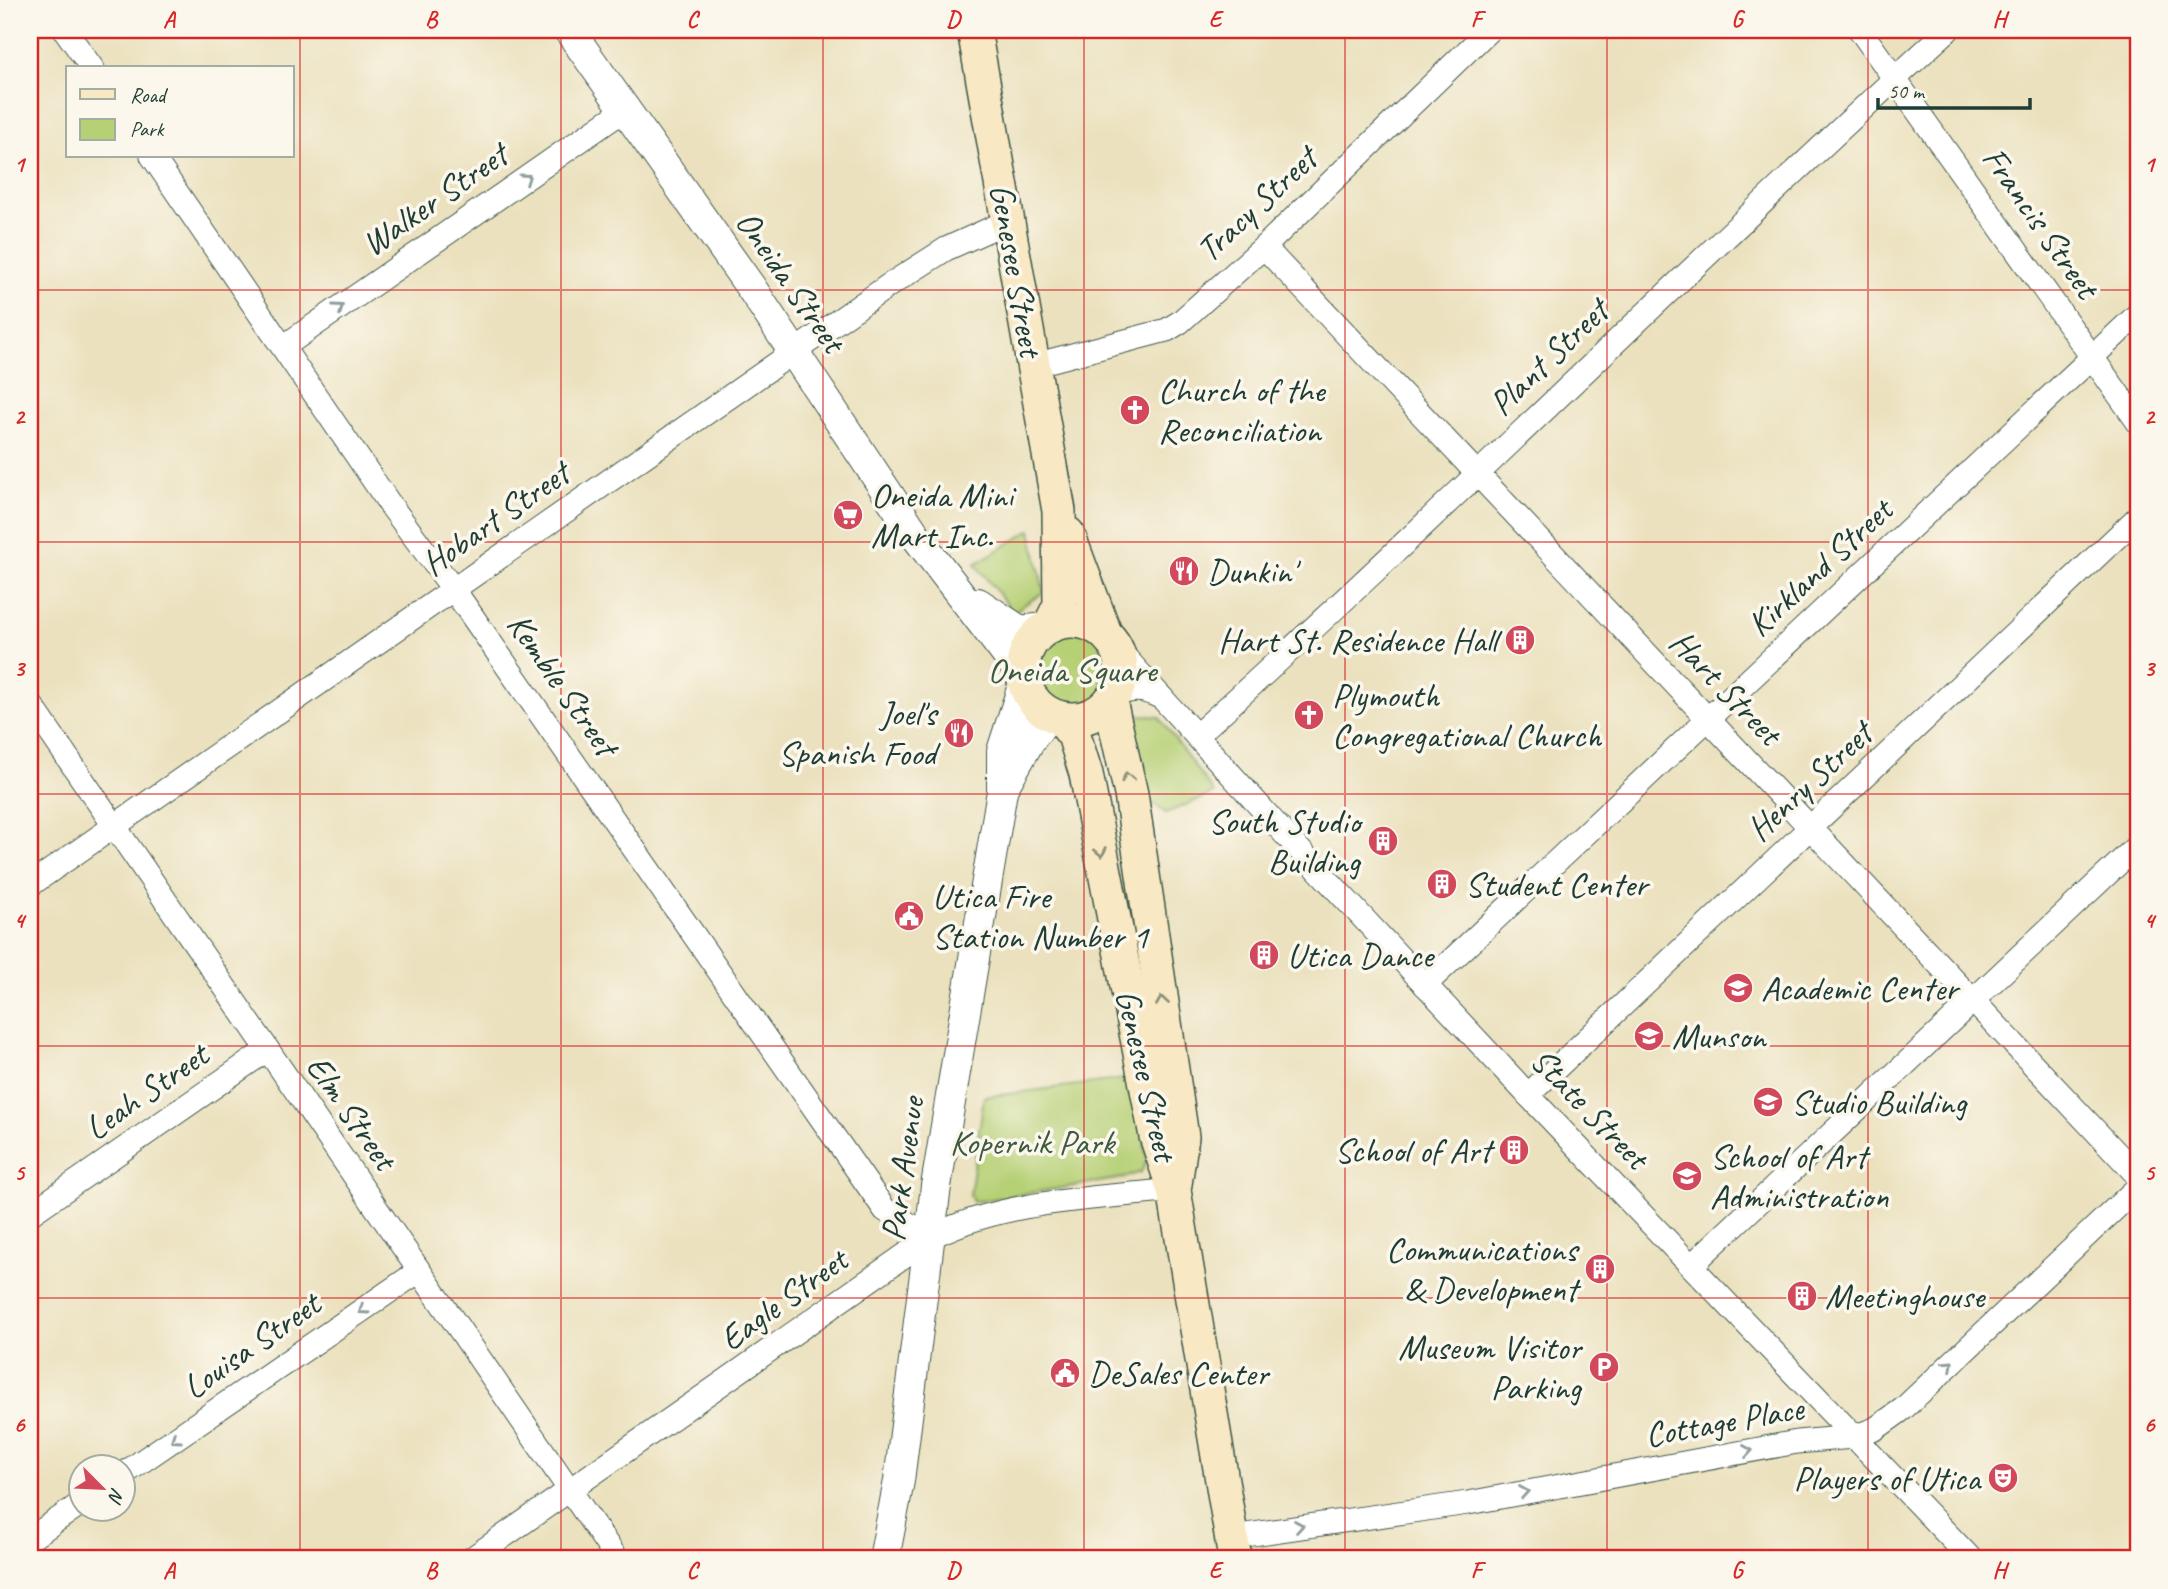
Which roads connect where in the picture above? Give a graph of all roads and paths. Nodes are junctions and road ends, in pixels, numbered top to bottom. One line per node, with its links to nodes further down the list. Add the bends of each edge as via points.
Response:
1 (65, 30): 7 (street)
2 (569, 30): 9 (street, Oneida Street)
3 (974, 30): 11 (main road, Genesee Street)
4 (1489, 30): 12 (street, Tracy Street)
5 (1860, 30): 8 (street, Francis Street)
6 (1948, 30): 8 (street, Plant Street)
7 (91, 66)
8 (1895, 78): 16 (street, Francis Street); 19 (street, Plant Street)
9 (624, 110): 14 (street, Walker Street, one-way to 9); 15 (street, Oneida Street)
10 (153, 158): 14 (street, Kemble Street)
11 (1008, 221): 15 (street, Hobart Street, via 946,249); 17 (main road, Genesee Street)
12 (1264, 247): 17 (street, Tracy Street, via 1167,330); 19 (street, Hart Street)
13 (2138, 314): 16 (street, Kirkland Street)
14 (283, 347): 23 (street, Kemble Street)
15 (794, 353): 22 (street, Oneida Street); 23 (street, Hobart Street)
16 (2094, 358): 18 (street, Francis Street); 31 (street, Kirkland Street)
17 (1034, 365): 20 (main road, Genesee Street)
18 (2138, 422)
19 (1478, 472): 31 (street, Hart Street); 32 (street, Plant Street)
20 (1059, 511): 24 (main road, Genesee Street, via 1060,605); 25 (main road, Genesee Street)
21 (2138, 517): 35 (street, Henry Street)
22 (947, 578): 24 (street, Oneida Street, via 996,618 1020,631); 26 (street, Oneida Street)
23 (454, 590): 34 (street, Hobart Street); 46 (street, Kemble Street, via 885,1210)
24 (1048, 626): 25 (main road, via 1079,620); 26 (main road, via 1027,649)
25 (1111, 640): 27 (main road, via 1121,663); 28 (street, State Street)
26 (1023, 680): 30 (main road, via 1038,706); 33 (street, Park Avenue, via 1002,751)
27 (1112, 698): 28 (street, via 1130,688); 30 (main road, via 1088,717); 44 (main road, Genesee Street, one-way to 27, via 1182,1137 1131,794)
28 (1165, 699): 32 (street, State Street)
29 (30, 703): 34 (street, Elm Street)
30 (1055, 716): 33 (street, Park Avenue, via 1027,744); 44 (main road, Genesee Street, one-way to 44, via 1074,735 1086,774 1156,1136)
31 (1709, 720): 35 (street, Hart Street); 38 (street, Kirkland Street)
32 (1197, 735): 38 (street, State Street)
33 (1002, 791): 46 (street, Park Avenue)
34 (114, 826): 37 (street, Hobart Street); 40 (street, Elm Street)
35 (1811, 828): 39 (street, Hart Street); 41 (street, Henry Street)
36 (2138, 845): 39 (street)
37 (30, 885)
38 (1425, 985): 41 (street, State Street)
39 (1975, 1000): 42 (street, Hart Street); 47 (street)
40 (267, 1051): 45 (street, Leah Street); 48 (street, Elm Street)
41 (1528, 1095): 47 (street, State Street)
42 (2138, 1176)
43 (2138, 1187): 49 (street, Cottage Place, one-way to 43, via 1875,1429 1903,1409)
44 (1174, 1190): 46 (street, Eagle Street, via 978,1217); 54 (main road, Genesee Street)
45 (30, 1214)
46 (931, 1237): 51 (street, Eagle Street); 57 (street, Park Avenue, via 899,1482)
47 (1692, 1265): 49 (street, State Street)
48 (419, 1272): 50 (street, Louisa Street, one-way to 50); 51 (street, Elm Street)
49 (1853, 1437): 54 (street, Cottage Place, one-way to 49, via 1797,1442); 58 (street, State Street)
50 (136, 1465)
51 (570, 1492): 55 (street, Eagle Street); 56 (street, Elm Street)
52 (66, 1514): 53 (street)
53 (30, 1539)
54 (1234, 1548)
55 (471, 1559)
56 (617, 1559)
57 (884, 1559)
58 (1971, 1559)

